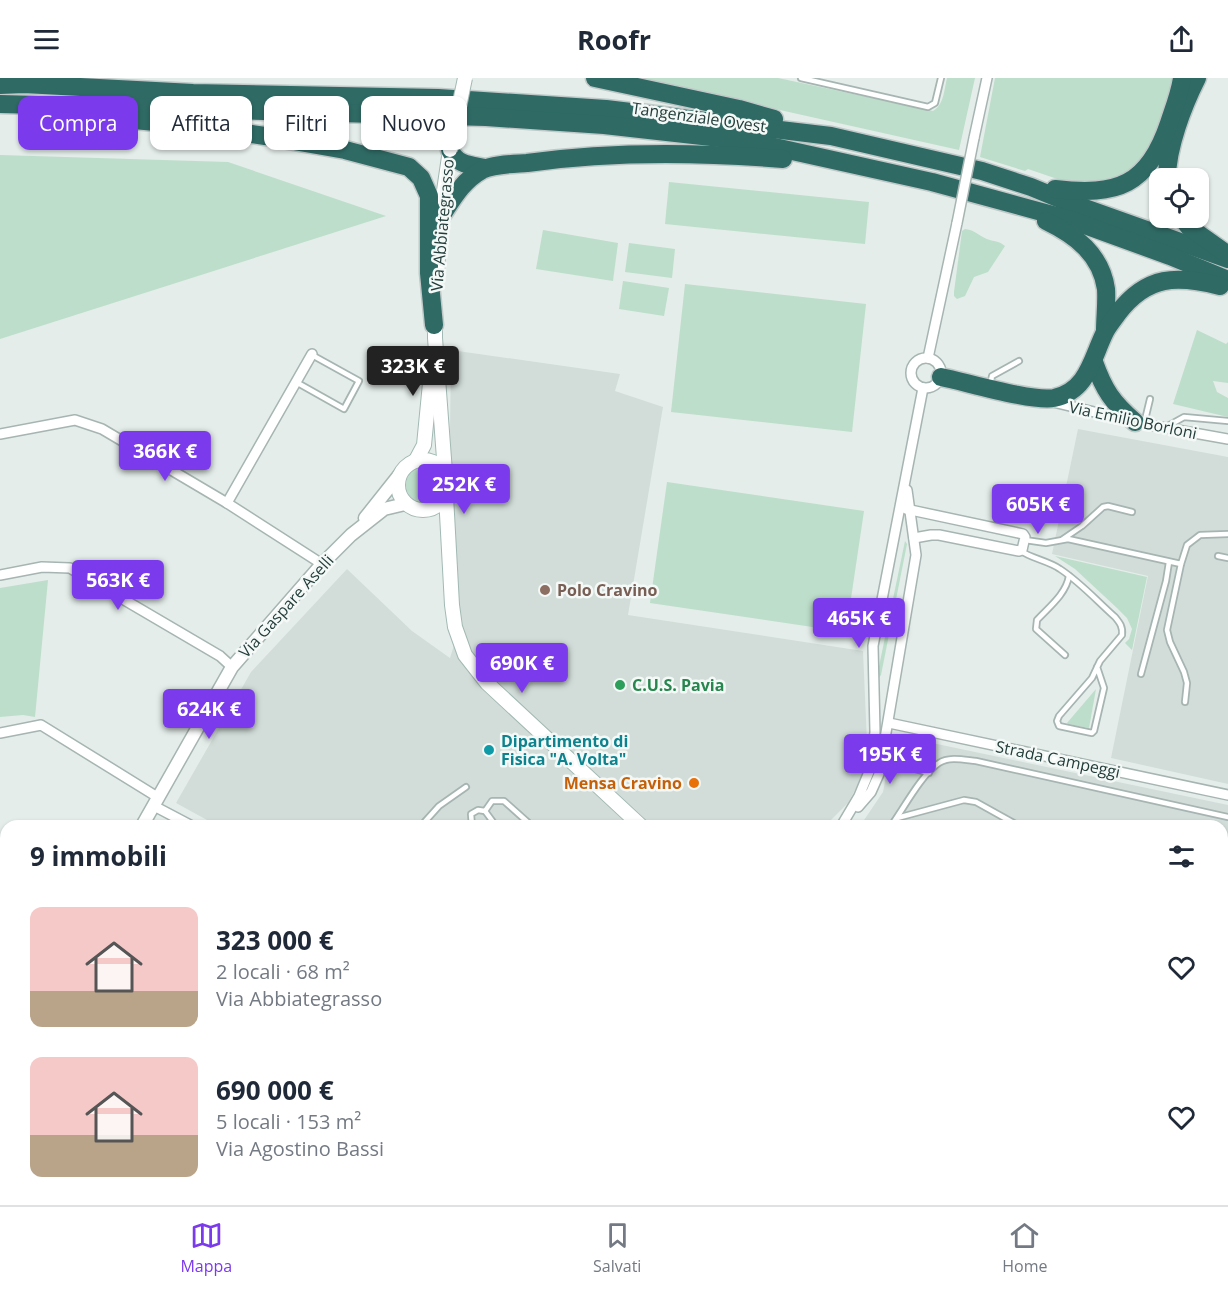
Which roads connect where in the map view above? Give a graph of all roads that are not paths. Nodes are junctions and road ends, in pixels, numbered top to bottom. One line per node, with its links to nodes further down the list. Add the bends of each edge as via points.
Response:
1 (161, 78): 10 (highway)
2 (465, 78): 11 (main road, Via Abbiategrasso, bridge)
3 (595, 78): 13 (highway, via 739,109)
4 (801, 78): 5 (lane, via 928,107 934,103)
5 (941, 78)
6 (987, 78): 29 (street, bridge)
7 (1182, 78): 18 (highway, via 1164,140 1151,162 1135,178 1098,192)
8 (1197, 78): 17 (highway, via 1173,141)
9 (0, 84): 10 (highway, Tangenziale Ovest)
10 (24, 84): 13 (highway, Tangenziale Ovest, via 193,93 438,98 606,108)
11 (461, 96)
12 (0, 106): 15 (highway, Tangenziale Ovest, via 486,117 604,124 747,141); 27 (highway, via 265,136 345,150 409,167 421,178 429,196)
13 (831, 136): 18 (highway, Tangenziale Ovest, via 982,171)
14 (450, 150): 16 (highway, via 461,163); 20 (main road, Via Abbiategrasso)
15 (852, 164): 16 (highway, via 745,156 630,154); 19 (highway, Tangenziale Ovest)
16 (485, 168): 20 (highway, via 463,185)
17 (1168, 168)
18 (1031, 187): 23 (highway, Tangenziale Ovest)
19 (1009, 203): 24 (highway, Tangenziale Ovest, via 1114,235); 26 (highway, via 1066,231 1091,253 1105,286)
20 (440, 218): 27 (main road, Via Abbiategrasso)
21 (1191, 228): 22 (highway)
22 (1228, 254)
23 (1228, 259)
24 (1228, 280)
25 (1228, 288): 26 (highway, via 1184,278 1160,282 1130,298)
26 (1105, 331): 31 (highway)
27 (434, 332): 43 (main road, Via Abbiategrasso, via 424,445); 44 (main road, Via Abbiategrasso)
28 (312, 354): 33 (street); 33 (lane, via 359,381 344,409)
29 (928, 358): 32 (street, via 940,367); 34 (street, via 915,362 911,370 915,383)
30 (1019, 361): 35 (lane, via 992,376)
31 (1094, 362): 36 (highway, via 1083,380 1069,391 1056,398); 39 (highway, via 1102,386 1119,408)
32 (941, 377): 34 (street, via 932,387); 35 (highway)
33 (296, 382): 47 (street)
34 (923, 388): 49 (street)
35 (990, 388): 36 (highway)
36 (1039, 399): 39 (street, Via Emilio Borloni)
37 (1150, 399): 39 (lane)
38 (1228, 421): 40 (lane, via 1184,417)
39 (1139, 423): 40 (street, Via Emilio Borloni)
40 (1166, 427): 42 (street, Via Emilio Borloni)
41 (0, 434): 47 (street, via 75,420 102,429)
42 (1228, 440)
43 (416, 460): 44 (main road, via 433,461); 45 (main road)
44 (445, 472): 46 (main road, via 449,488)
45 (400, 474): 48 (main road, via 397,484); 53 (street, Via Gaspare Aselli)
46 (446, 496): 50 (main road); 54 (main road)
47 (227, 503): 62 (street)
48 (405, 504): 50 (main road, via 412,509); 53 (street, Via Gaspare Aselli, via 384,509)
49 (905, 509): 55 (street); 57 (street, via 1023,534); 71 (street, via 873,646)
50 (430, 510): 54 (main road, via 442,519)
51 (1132, 512): 56 (lane, via 1103,507)
52 (1228, 534): 63 (lane, via 1200,535 1187,545)
53 (351, 535): 62 (street, Via Gaspare Aselli)
54 (450, 537): 89 (main road, via 455,627 465,655 488,683)
55 (914, 538): 58 (street, via 932,535); 70 (street, via 915,555)
56 (1063, 539): 57 (lane, via 1046,543); 61 (lane)
57 (1024, 540): 58 (street)
58 (1021, 550): 65 (lane)
59 (1218, 556): 60 (lane)
60 (1228, 558)
61 (1169, 562): 63 (lane); 69 (lane)
62 (322, 564): 67 (street, Via Gaspare Aselli)
63 (1181, 564): 72 (lane, via 1167,630 1187,683)
64 (0, 575): 67 (street, via 42,567 70,568 220,656)
65 (1069, 576): 66 (lane, via 1068,585 1036,625); 68 (lane, via 1115,617 1123,630)
66 (1065, 655)
67 (232, 667): 79 (street, Via Gaspare Aselli)
68 (1097, 667): 68 (lane, via 1059,716 1059,726 1094,731 1104,688)
69 (1141, 674)
70 (894, 691): 71 (street, via 884,696); 73 (street)
71 (873, 693): 90 (street, via 871,767 860,796)
72 (1185, 702)
73 (889, 723): 78 (street, Strada Campeggi); 91 (street, via 875,785)
74 (0, 733): 79 (street, via 41,724)
75 (897, 764): 76 (lane)
76 (929, 773): 81 (lane, via 940,762 976,761); 82 (lane)
77 (466, 787): 85 (lane)
78 (1228, 795)
79 (156, 802): 83 (street, Via Gaspare Aselli); 84 (street)
80 (485, 811): 86 (lane, via 471,814); 87 (lane); 88 (lane, via 492,801 504,801)
81 (1228, 817)
82 (897, 818): 92 (lane, via 964,800 976,802)
83 (146, 820)
84 (183, 820)
85 (426, 820)
86 (472, 820)
87 (492, 820)
88 (525, 820)
89 (635, 820)
90 (844, 820)
91 (846, 820)
92 (1008, 820)

